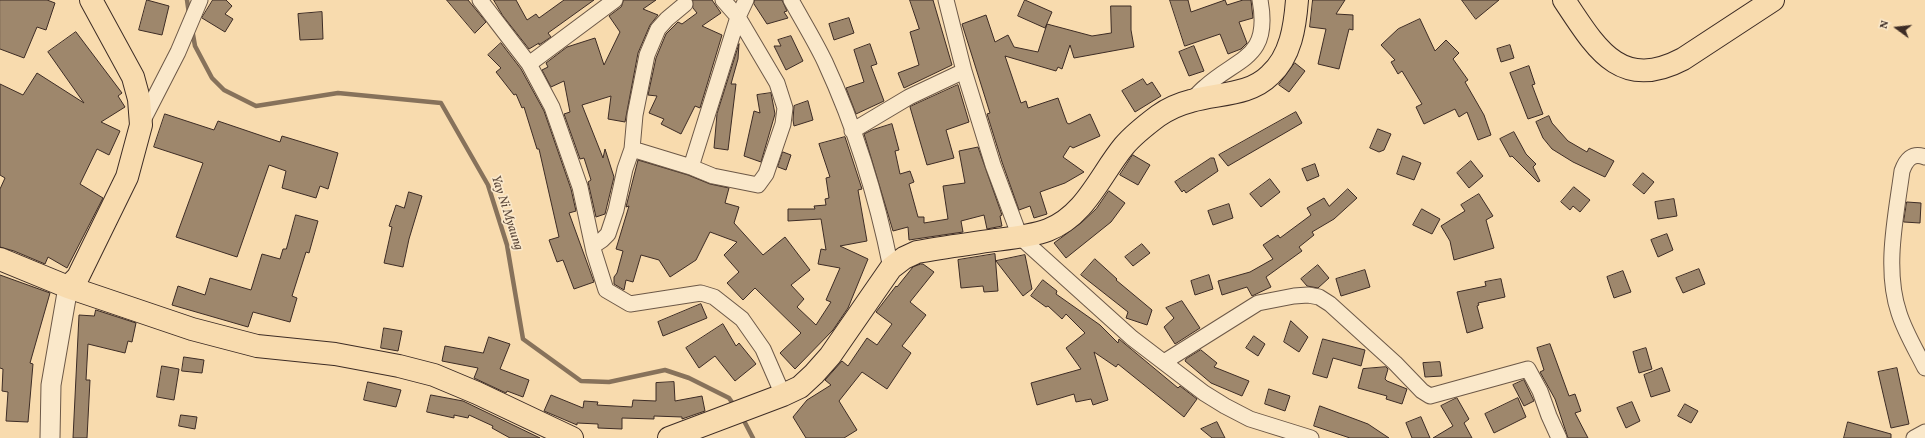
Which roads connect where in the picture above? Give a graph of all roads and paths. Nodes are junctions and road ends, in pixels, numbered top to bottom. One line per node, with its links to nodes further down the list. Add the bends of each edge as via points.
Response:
1 (91, 0): 18 (main road, via 133,77 139,99)
2 (480, 0): 15 (street)
3 (615, 0): 15 (street)
4 (722, 0): 14 (street)
5 (746, 0): 14 (street)
6 (791, 0): 19 (street, via 825,62)
7 (946, 0): 16 (street)
8 (1260, 0): 17 (street, via 1260,36 1251,53 1245,60 1205,86)
9 (1297, 0): 17 (main road, via 1290,43 1271,75 1243,90)
10 (1564, 0): 11 (main road, via 1597,46 1610,59 1630,69 1643,71 1668,67 1683,59)
11 (1773, 0)
12 (199, 3): 18 (street, via 178,52)
13 (685, 4): 20 (street, via 658,29 647,55 635,116)
14 (738, 17): 22 (street); 22 (street, via 778,83 786,108 783,124 766,174 758,185 713,176)
15 (529, 64): 24 (street, via 552,107 580,187)
16 (964, 71): 19 (street, via 909,97); 23 (street, via 993,165)
17 (1192, 100): 23 (main road, via 1172,107 1139,130 1075,212 1048,230)
18 (141, 125): 27 (main road, via 127,177)
19 (852, 131): 26 (street, via 882,222)
20 (632, 149): 22 (street); 24 (street, via 608,234)
21 (1925, 157): 29 (street, via 1918,154 1911,156 1902,171 1892,260 1893,291 1899,314)
22 (691, 167)
23 (1020, 237): 26 (main road, via 917,252); 28 (street, via 1132,338)
24 (593, 246): 30 (street, via 606,290 630,304 701,293 714,297 742,319 763,349)
25 (0, 259): 27 (main road)
26 (891, 268): 30 (main road, via 822,365 800,387)
27 (74, 285): 32 (street, via 51,385); 33 (street, via 62,380); 34 (main road, via 192,329 257,346 335,354 434,375)
28 (1164, 362): 36 (street, via 1225,406 1250,419); 37 (street, via 1258,303 1294,296 1319,297 1330,304 1430,396 1528,368 1540,390 1548,416)
29 (1925, 368)
30 (783, 395): 35 (main road)
31 (1925, 432): 38 (street)
32 (50, 438)
33 (61, 438)
34 (571, 438)
35 (669, 438)
36 (1311, 438)
37 (1559, 438)
38 (1914, 438)

